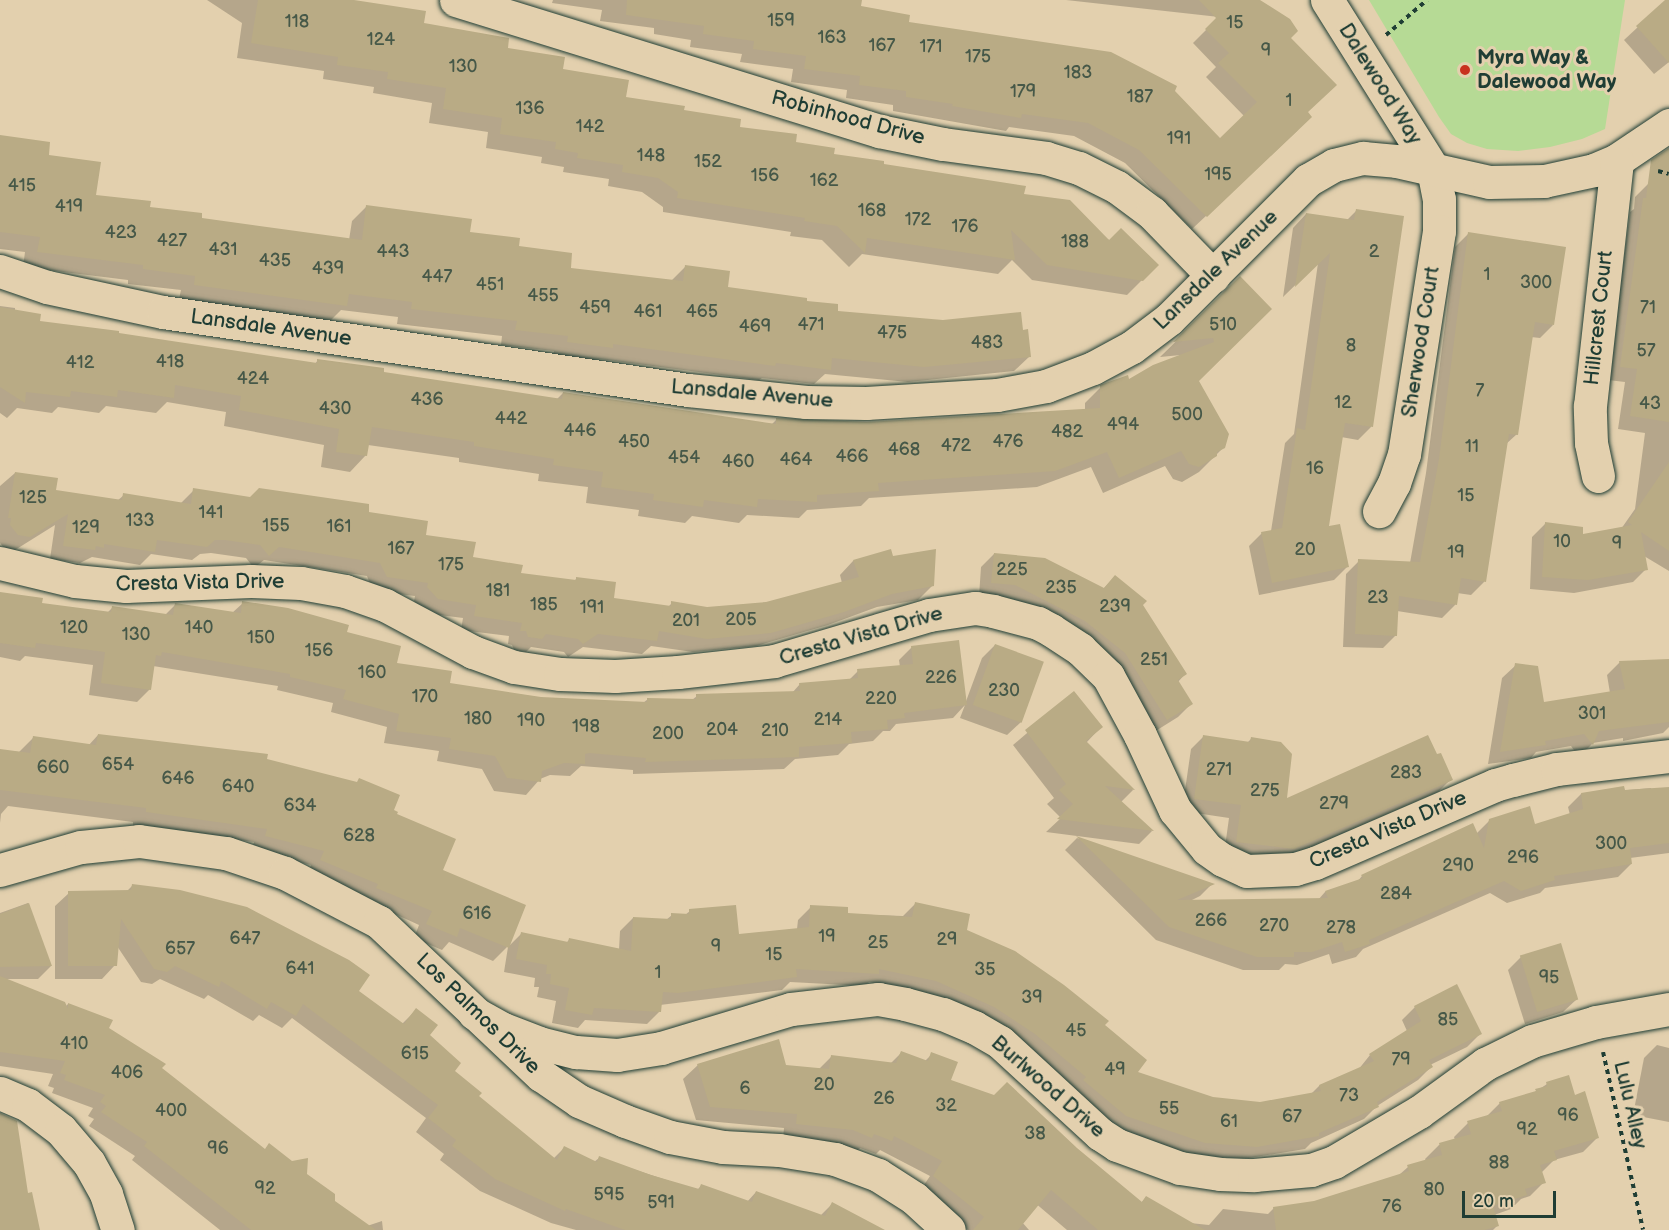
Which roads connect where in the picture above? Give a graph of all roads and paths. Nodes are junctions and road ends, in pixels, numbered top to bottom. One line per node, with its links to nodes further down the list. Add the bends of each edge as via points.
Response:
1 (456, 0): 9 (street, Robinhood Drive, via 879,131 1046,158 1079,168 1117,187 1152,213)
2 (1327, 0): 4 (street, Dalewood Way)
3 (1427, 0): 4 (path, via 1390,33)
4 (1359, 50): 7 (street, Dalewood Way)
5 (1669, 125): 6 (street, Lansdale Avenue)
6 (1617, 160): 7 (street, Lansdale Avenue, via 1570,177 1518,183 1459,177); 10 (street, Hillcrest Court, via 1590,406 1591,443)
7 (1433, 169): 9 (street, Lansdale Avenue, via 1363,158 1334,165 1308,180); 11 (street, Sherwood Court, via 1439,199 1439,231 1404,454)
8 (0, 271): 9 (street, Lansdale Avenue, via 58,290 163,312 688,390 866,404 997,395 1046,386 1093,368 1132,347)
9 (1213, 276)
10 (1598, 476)
11 (1378, 511)
12 (0, 563): 13 (street, Cresta Vista Drive, via 75,581 126,586 251,580 345,591 385,605 473,652 514,667 560,674 636,675 774,661 929,615 975,609 993,611 1051,630 1080,649 1108,676 1175,810 1207,849 1247,871 1294,869 1315,863 1513,780 1557,769)
13 (1669, 756)
14 (0, 870): 16 (street, Los Palmos Drive, via 81,847 139,841 226,853 285,873 379,921)
15 (1669, 1009): 17 (street, Burlwood Drive)
16 (474, 1013): 17 (street, Burlwood Drive, via 539,1043 576,1052 617,1055 661,1048 790,1009 878,999 905,1004 943,1014 1000,1042 1117,1145 1180,1168 1254,1175 1311,1170 1334,1162 1419,1112 1507,1051); 20 (street, Los Palmos Drive, via 541,1075 579,1101 670,1137 835,1159 878,1175 914,1197)
17 (1596, 1022): 21 (path, Lulu Alley)
18 (0, 1093): 19 (street, via 28,1106 61,1130 89,1163 106,1194)
19 (118, 1230)
20 (949, 1230)
21 (1643, 1230)

